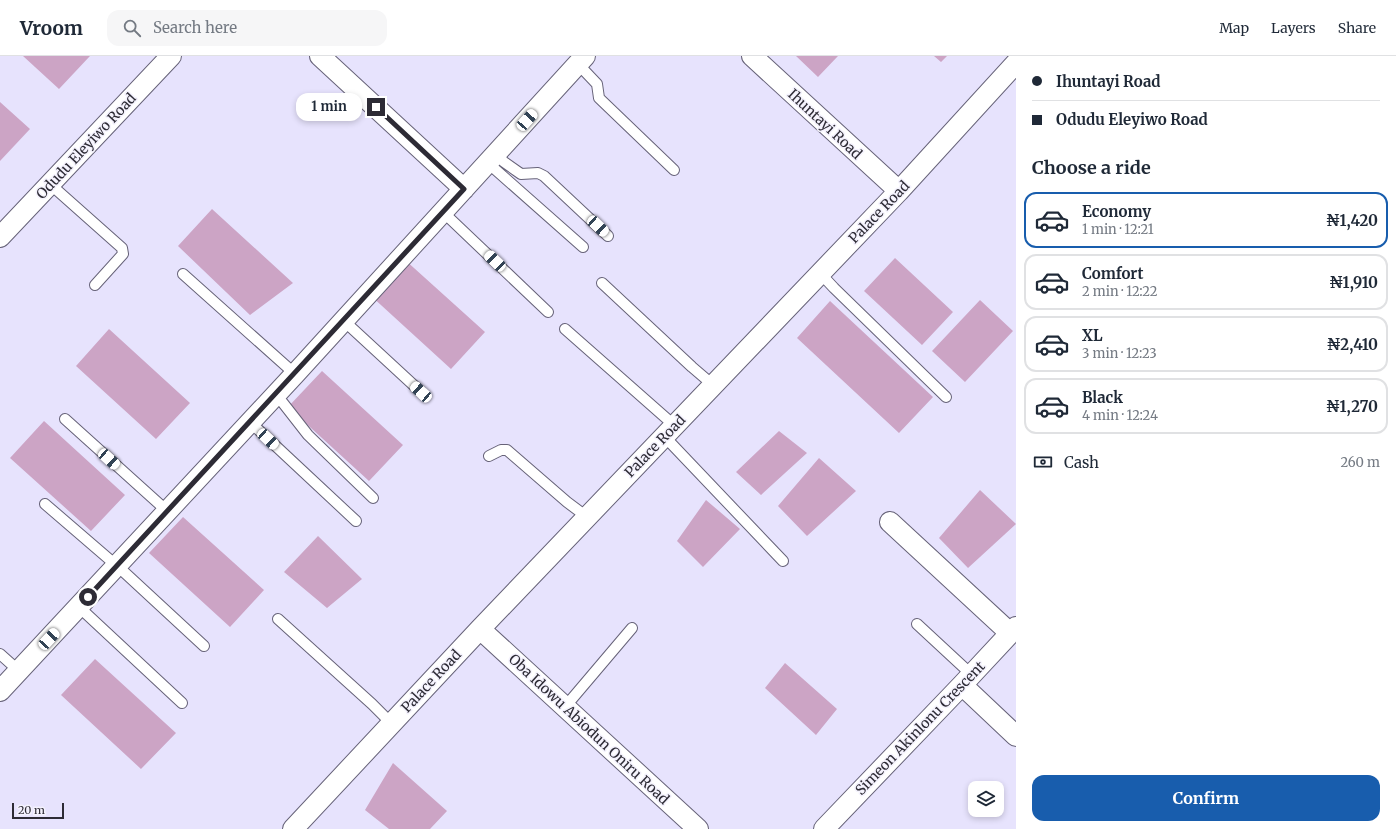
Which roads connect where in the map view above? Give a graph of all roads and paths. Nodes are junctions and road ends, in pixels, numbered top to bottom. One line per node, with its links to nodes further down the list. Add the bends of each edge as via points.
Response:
1 (171, 56): 8 (street, Odudu Eleyiwo Road)
2 (320, 56): 9 (street)
3 (752, 56): 10 (street, Ihuntayi Road)
4 (582, 60): 6 (street); 7 (lane, via 597,84 599,98)
5 (1016, 63): 10 (street, Palace Road)
6 (492, 158): 9 (street); 12 (lane, via 504,162 521,174 538,173 544,176); 14 (lane)
7 (674, 170)
8 (50, 184): 13 (street, Odudu Eleyiwo Road); 18 (lane, via 122,248 123,254)
9 (464, 189): 11 (street)
10 (899, 191): 15 (street, Palace Road)
11 (443, 212): 19 (lane); 20 (street)
12 (608, 236)
13 (0, 237)
14 (582, 247)
15 (820, 273): 23 (street, Palace Road); 26 (lane)
16 (183, 274): 22 (lane)
17 (602, 282): 23 (lane)
18 (96, 285)
19 (548, 312)
20 (343, 320): 22 (street); 24 (lane)
21 (565, 329): 29 (lane)
22 (295, 374): 25 (street)
23 (713, 385): 29 (street, Palace Road)
24 (421, 392)
25 (275, 395): 28 (street); 31 (lane, via 308,435)
26 (946, 397)
27 (65, 419): 33 (lane)
28 (250, 422): 33 (street); 35 (lane)
29 (670, 431): 34 (street, Palace Road); 37 (lane)
30 (489, 456): 34 (lane, via 507,450)
31 (373, 498)
32 (44, 504): 38 (lane)
33 (167, 511): 38 (street)
34 (587, 517): 43 (street, Palace Road)
35 (356, 521)
36 (890, 522): 44 (street)
37 (783, 561)
38 (116, 566): 39 (street); 45 (lane)
39 (79, 607): 47 (street); 50 (lane)
40 (278, 619): 52 (lane)
41 (917, 624): 48 (lane)
42 (632, 628): 51 (lane)
43 (480, 629): 51 (street, Oba Idowu Abiodun Oniru Road); 52 (street, Palace Road)
44 (1013, 630): 48 (street, Simeon Akinlonu Crescent)
45 (204, 646)
46 (0, 654): 47 (lane)
47 (19, 671): 49 (street)
48 (967, 680): 53 (street); 56 (street, Simeon Akinlonu Crescent)
49 (0, 691)
50 (182, 703)
51 (565, 707): 55 (street, Oba Idowu Abiodun Oniru Road)
52 (392, 724): 54 (street, Palace Road)
53 (1016, 736)
54 (293, 829)
55 (698, 829)
56 (824, 829)

